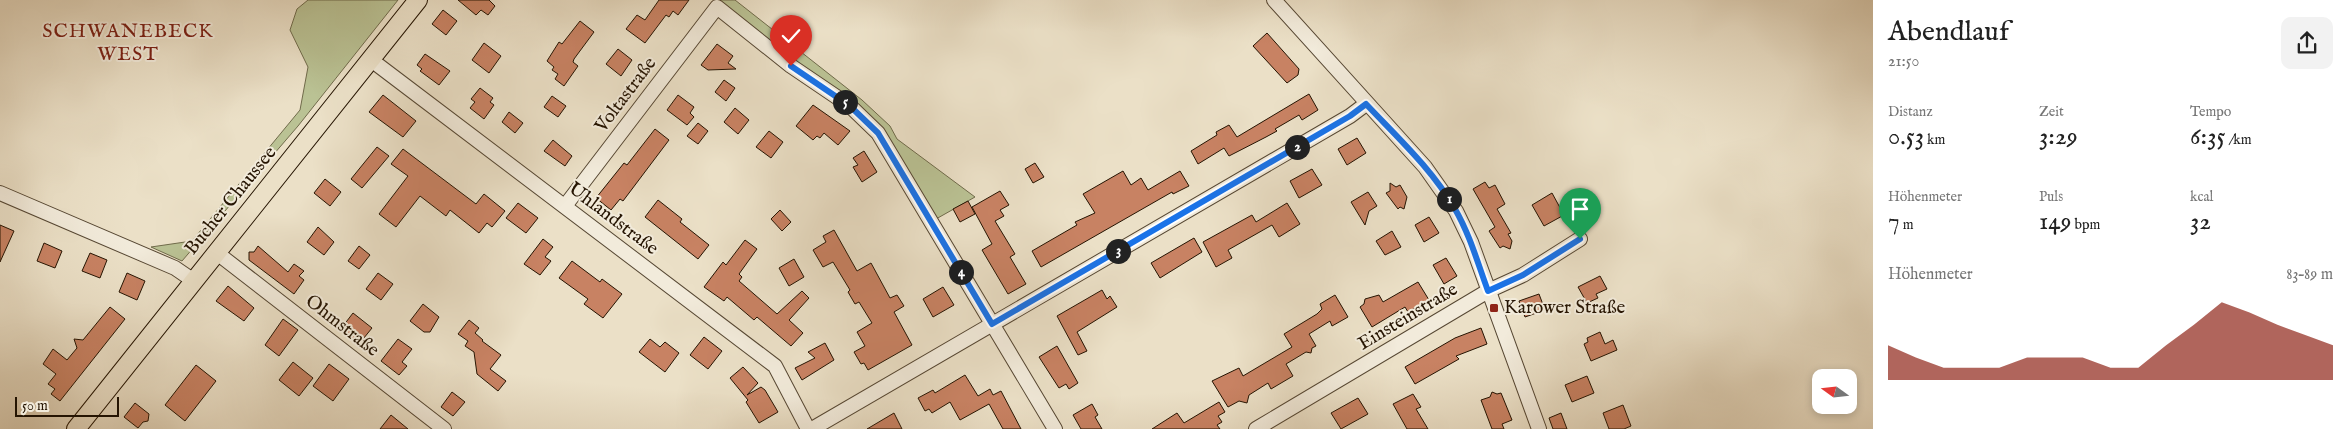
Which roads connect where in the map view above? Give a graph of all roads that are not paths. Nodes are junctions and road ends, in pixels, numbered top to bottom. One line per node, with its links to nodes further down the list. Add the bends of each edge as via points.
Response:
1 (418, 0): 3 (main road, Bucher Chaussee)
2 (1274, 0): 4 (street)
3 (370, 59): 6 (street, Uhlandstraße); 8 (main road, Bucher Chaussee)
4 (1366, 104): 10 (street, via 1446,194 1471,242); 11 (street)
5 (0, 193): 9 (street, via 176,268)
6 (565, 206): 11 (street, Voltastraße, via 717,7 791,66 850,106 878,133); 14 (street, Uhlandstraße, via 775,366)
7 (1580, 239): 10 (street, Einsteinstraße, via 1523,275)
8 (217, 253): 9 (main road, Bucher Chaussee); 13 (street, Ohmstraße)
9 (194, 281): 12 (main road, Bucher Chaussee)
10 (1488, 291): 17 (street, Einsteinstraße); 18 (street)
11 (992, 324): 15 (street); 16 (street)
12 (76, 429)
13 (444, 429)
14 (808, 429)
15 (812, 429)
16 (1055, 429)
17 (1256, 429)
18 (1539, 429)

